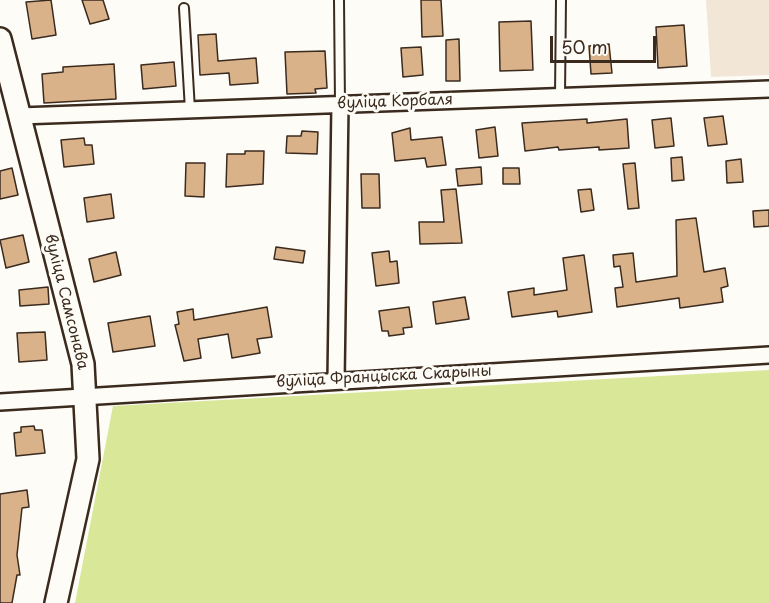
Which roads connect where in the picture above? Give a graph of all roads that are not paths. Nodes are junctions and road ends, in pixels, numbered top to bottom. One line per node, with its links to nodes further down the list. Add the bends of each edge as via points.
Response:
1 (339, 0): 7 (lane)
2 (561, 0): 6 (lane)
3 (184, 8): 8 (lane)
4 (0, 39): 9 (street, вуліца Самсонава)
5 (769, 89): 6 (street, вуліца Корбаля)
6 (560, 95): 7 (street, вуліца Корбаля)
7 (340, 104): 8 (street, вуліца Корбаля); 11 (street)
8 (190, 110): 9 (street, вуліца Корбаля)
9 (20, 116): 12 (street, вуліца Самсонава, via 83,364)
10 (769, 355): 11 (street, вуліца Францыска Скарыны)
11 (336, 380): 12 (street, вуліца Францыска Скарыны)
12 (86, 396): 13 (street, вуліца Францыска Скарыны); 14 (street, вуліца Самсонава, via 88,459)
13 (0, 402)
14 (56, 603)

